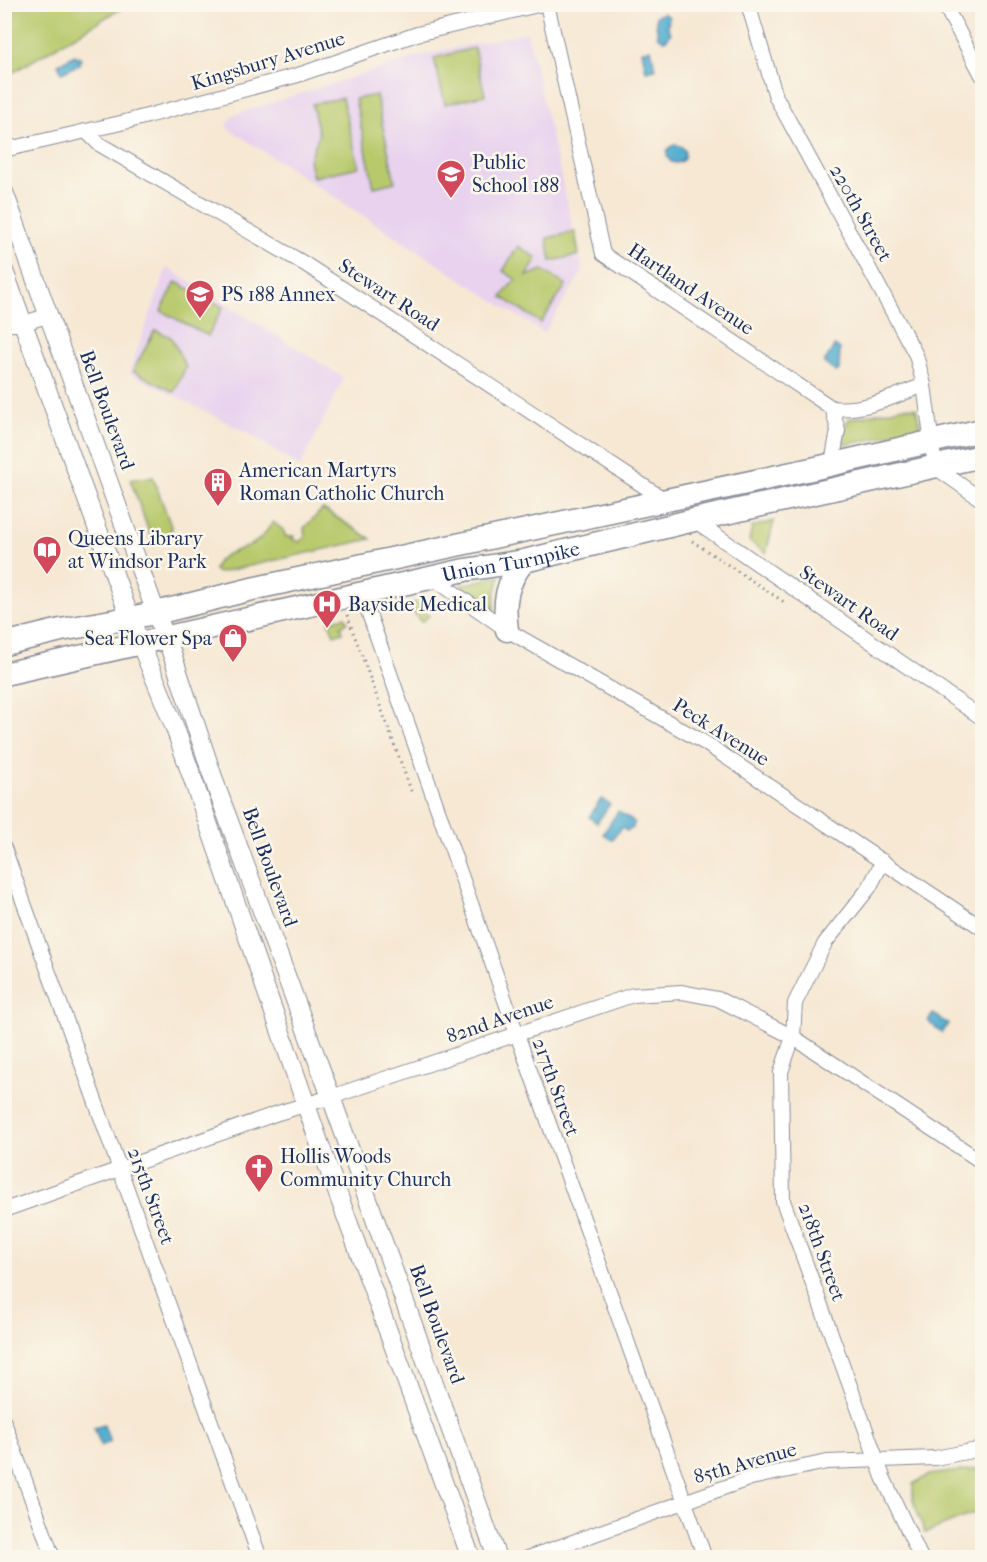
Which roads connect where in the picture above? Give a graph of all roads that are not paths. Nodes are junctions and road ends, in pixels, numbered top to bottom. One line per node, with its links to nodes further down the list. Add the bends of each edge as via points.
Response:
1 (542, 4): 6 (street, Kingsbury Avenue, via 417,34 298,75)
2 (547, 4): 14 (street, Hartland Avenue, via 603,254)
3 (748, 4): 13 (street, 220th Street, via 776,97 916,355)
4 (944, 4): 5 (street)
5 (982, 75)
6 (86, 131): 7 (street, Kingsbury Avenue); 20 (street, Stewart Road, via 99,144 305,264)
7 (4, 150)
8 (4, 192): 10 (street, Bell Boulevard)
9 (4, 272): 11 (street)
10 (50, 315): 11 (street); 26 (street, Bell Boulevard)
11 (24, 323): 12 (street); 27 (street)
12 (4, 325)
13 (924, 385): 14 (street, via 876,404 845,410); 16 (street, 220th Street)
14 (832, 408): 18 (street, via 838,430)
15 (982, 430): 16 (main road, Union Turnpike)
16 (931, 442): 18 (main road, Union Turnpike); 19 (street)
17 (982, 456): 19 (main road, Union Turnpike)
18 (832, 463): 20 (main road, Union Turnpike)
19 (935, 467): 21 (street); 22 (main road, Union Turnpike)
20 (665, 500): 26 (main road, Union Turnpike)
21 (982, 500)
22 (694, 520): 23 (main road, Union Turnpike); 33 (street, Stewart Road)
23 (524, 561): 24 (main road, Union Turnpike); 28 (main road, via 507,589)
24 (433, 578): 25 (main road, Union Turnpike); 28 (street, Peck Avenue)
25 (362, 594): 29 (main road, Union Turnpike); 37 (street, 217th Street)
26 (156, 613): 27 (main road, Union Turnpike); 29 (street, Bell Boulevard)
27 (129, 618): 30 (main road, Union Turnpike); 31 (street)
28 (507, 630): 35 (street, Peck Avenue, via 705,743)
29 (167, 639): 31 (main road, Union Turnpike); 39 (street, Bell Boulevard, via 217,789)
30 (4, 644)
31 (140, 644): 32 (main road, Union Turnpike); 40 (street, via 189,768)
32 (4, 674)
33 (982, 718)
34 (4, 848): 42 (street, 215th Street)
35 (883, 861): 36 (street, Peck Avenue); 38 (street, 218th Street, via 869,888 825,944 795,1003)
36 (982, 928)
37 (516, 1033): 38 (street, 82nd Avenue, via 633,995 682,992 718,999); 39 (street, 82nd Avenue); 47 (street, 217th Street)
38 (793, 1037): 41 (street, 82nd Avenue); 46 (street, 218th Street, via 781,1072 783,1201)
39 (331, 1097): 40 (street, 82nd Avenue); 51 (street, Bell Boulevard)
40 (306, 1104): 42 (street, 82nd Avenue); 50 (street)
41 (982, 1162)
42 (120, 1168): 43 (street, 82nd Avenue); 49 (street, 215th Street)
43 (4, 1210)
44 (4, 1422): 48 (street)
45 (982, 1449): 46 (street, 85th Avenue, via 935,1458)
46 (878, 1461): 47 (street, 85th Avenue, via 827,1462 762,1475); 54 (street, 218th Street)
47 (685, 1501): 52 (street, 85th Avenue); 53 (street, 217th Street)
48 (53, 1557)
49 (260, 1557)
50 (471, 1557)
51 (497, 1557)
52 (528, 1557)
53 (705, 1557)
54 (921, 1557)

